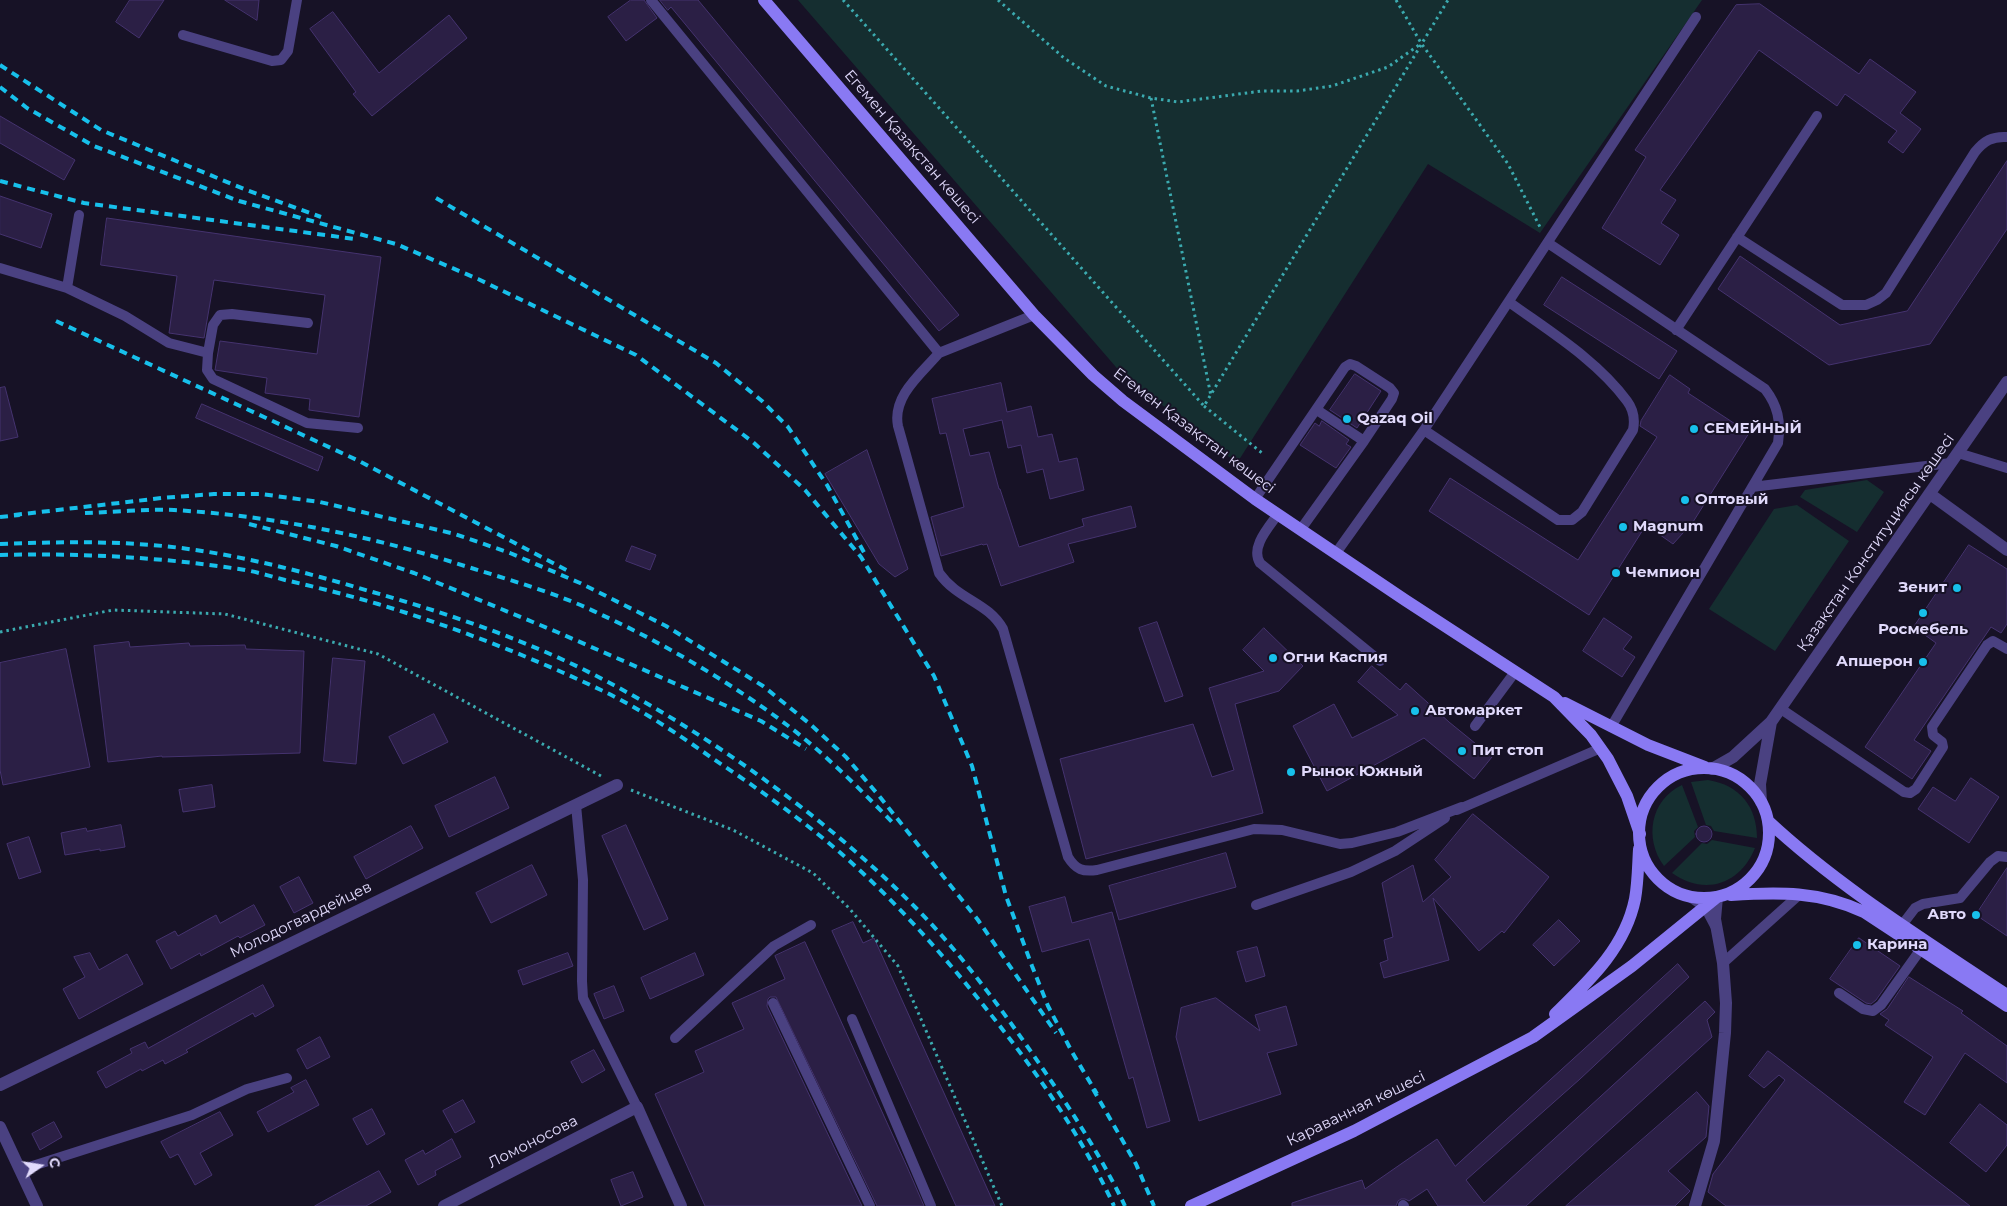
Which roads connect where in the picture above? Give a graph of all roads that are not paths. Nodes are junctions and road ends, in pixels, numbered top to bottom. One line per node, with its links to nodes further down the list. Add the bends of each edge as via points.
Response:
1 (297, 0): 5 (lane, via 288,51 281,60 272,61)
2 (651, 0): 18 (lane)
3 (764, 0): 14 (main road, Егемен Қазақстан көшесі)
4 (1696, 17): 10 (lane)
5 (183, 35)
6 (1817, 116): 9 (lane)
7 (2007, 137): 9 (lane, via 1993,137 1975,152 1886,293 1866,305 1842,305)
8 (79, 215): 12 (lane)
9 (1737, 237): 16 (lane)
10 (1548, 242): 13 (lane); 16 (lane)
11 (0, 268): 12 (lane)
12 (67, 288): 17 (lane, via 125,316 168,343)
13 (1509, 302): 22 (lane); 22 (lane, via 1575,350 1599,371 1630,407 1634,422 1632,430 1582,512 1572,520 1558,520)
14 (1034, 315): 18 (lane); 28 (main road, Егемен Қазақстан көшесі, via 1123,401)
15 (308, 323): 17 (lane, via 225,313 213,325)
16 (1676, 330): 26 (lane, via 1765,388 1773,400 1780,430 1778,443)
17 (208, 353): 21 (lane, via 206,370 213,379 307,423)
18 (939, 354): 46 (lane, via 900,400 896,417 939,573 960,595 993,615 1002,629 1068,857 1073,864 1080,870 1097,870 1254,829 1282,830 1340,844 1352,843 1396,832)
19 (2007, 382): 24 (street, Қазақстан Конституциясы көшесі)
20 (1317, 410): 23 (lane); 23 (lane, via 1350,364 1390,388 1394,393 1392,399); 28 (lane)
21 (358, 428)
22 (1424, 430): 32 (lane)
23 (1364, 441): 30 (lane)
24 (1955, 458): 25 (lane); 26 (lane); 27 (street, Қазақстан Конституциясы көшесі)
25 (2007, 468)
26 (1752, 487): 40 (lane)
27 (1930, 494): 31 (street); 37 (street, Қазақстан Конституциясы көшесі)
28 (1255, 499): 29 (main road, Егемен Қазақстан көшесі)
29 (1278, 514): 30 (main road, Егемен Қазақстан көшесі); 34 (lane, via 1258,545 1260,563)
30 (1301, 529): 32 (main road, Егемен Қазақстан көшесі)
31 (2007, 550)
32 (1336, 553): 35 (main road, Егемен Қазақстан көшесі)
33 (2005, 644): 37 (lane, via 1993,641 1986,645 1934,723 1932,731 1943,748 1916,790 1910,793)
34 (1380, 661)
35 (1514, 672): 36 (main road, Егемен Қазақстан көшесі); 39 (lane)
36 (1554, 697): 40 (main road); 41 (main road, Егемен Қазақстан көшесі)
37 (1780, 709): 38 (street, Қазақстан Конституциясы көшесі)
38 (1771, 722): 42 (street, Қазақстан Конституциясы көшесі, via 1733,757); 44 (street, Қазақстан Конституциясы көшесі, via 1760,784)
39 (1475, 726)
40 (1611, 727): 42 (main road)
41 (1601, 748): 46 (lane); 48 (main road, Егемен Қазақстан көшесі, via 1621,783)
42 (1710, 769): 44 (main road, via 1739,779); 48 (main road, via 1682,772 1660,786 1645,808)
43 (617, 784): 45 (street, Молодогвардейцев)
44 (1761, 802): 47 (main road)
45 (576, 805): 68 (street, Молодогвардейцев); 69 (lane, via 583,880 584,998)
46 (1462, 807): 53 (lane, via 1395,851 1351,872)
47 (1768, 821): 52 (main road, via 1768,845 1760,868 1743,885); 56 (main road, via 1801,851)
48 (1640, 837): 51 (main road, via 1645,860 1656,877 1672,890); 65 (main road, Караванная көшесі, via 1635,899 1624,932 1600,968)
49 (2007, 857): 56 (lane, via 1998,856 1990,862 1960,898 1923,904 1915,908)
50 (1800, 894): 52 (main road); 58 (main road, via 1835,900 1864,912); 59 (lane)
51 (1690, 897): 52 (main road); 54 (lane)
52 (1719, 897): 54 (main road, Караванная көшесі); 57 (street, via 1714,913)
53 (1256, 905)
54 (1705, 907): 57 (lane); 65 (main road, Караванная көшесі, via 1632,966)
55 (811, 925): 66 (lane, via 774,946)
56 (1902, 925): 61 (main road)
57 (1716, 931): 59 (street)
58 (1921, 949): 60 (lane, via 1881,1005 1873,1011 1863,1009); 63 (main road)
59 (1723, 963): 78 (street, via 1725,1034 1714,1141)
60 (1839, 993)
61 (2007, 995)
62 (773, 1003): 75 (lane)
63 (2007, 1006)
64 (852, 1019): 76 (lane)
65 (1532, 1037): 77 (main road, Караванная көшесі, via 1354,1131)
66 (675, 1038)
67 (287, 1078): 71 (lane, via 247,1089 192,1115)
68 (0, 1085)
69 (637, 1107): 73 (street, Ломоносова); 74 (street)
70 (0, 1127): 71 (street)
71 (20, 1170): 72 (street)
72 (37, 1206)
73 (444, 1206)
74 (682, 1206)
75 (870, 1206)
76 (931, 1206)
77 (1191, 1206)
78 (1696, 1206)

